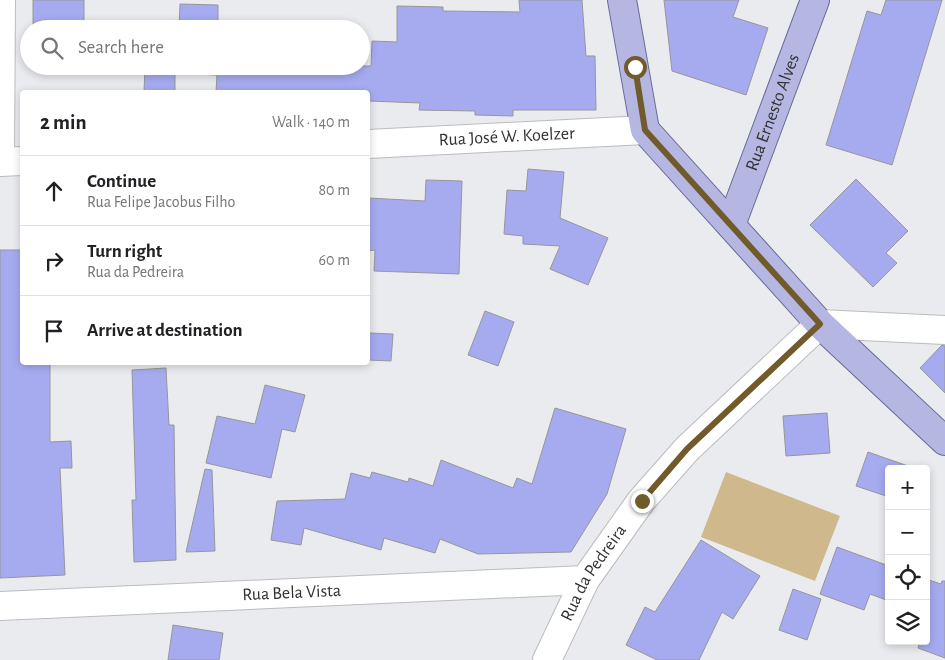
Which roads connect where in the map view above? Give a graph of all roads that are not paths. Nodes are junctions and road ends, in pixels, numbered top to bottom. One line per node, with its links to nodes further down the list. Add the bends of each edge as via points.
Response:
1 (1, 0): 7 (street)
2 (622, 0): 4 (main road)
3 (815, 0): 8 (main road, Rua Ernesto Alves)
4 (645, 130): 5 (street, Rua José W. Koelzer); 8 (main road)
5 (370, 144)
6 (20, 161): 7 (street)
7 (0, 162)
8 (731, 224): 9 (main road)
9 (820, 324): 10 (street); 11 (main road); 12 (street, Rua da Pedreira, via 687,449 642,501)
10 (945, 330)
11 (945, 441)
12 (585, 580): 13 (street, Rua Bela Vista); 14 (street, Rua da Pedreira)
13 (0, 606)
14 (547, 660)

